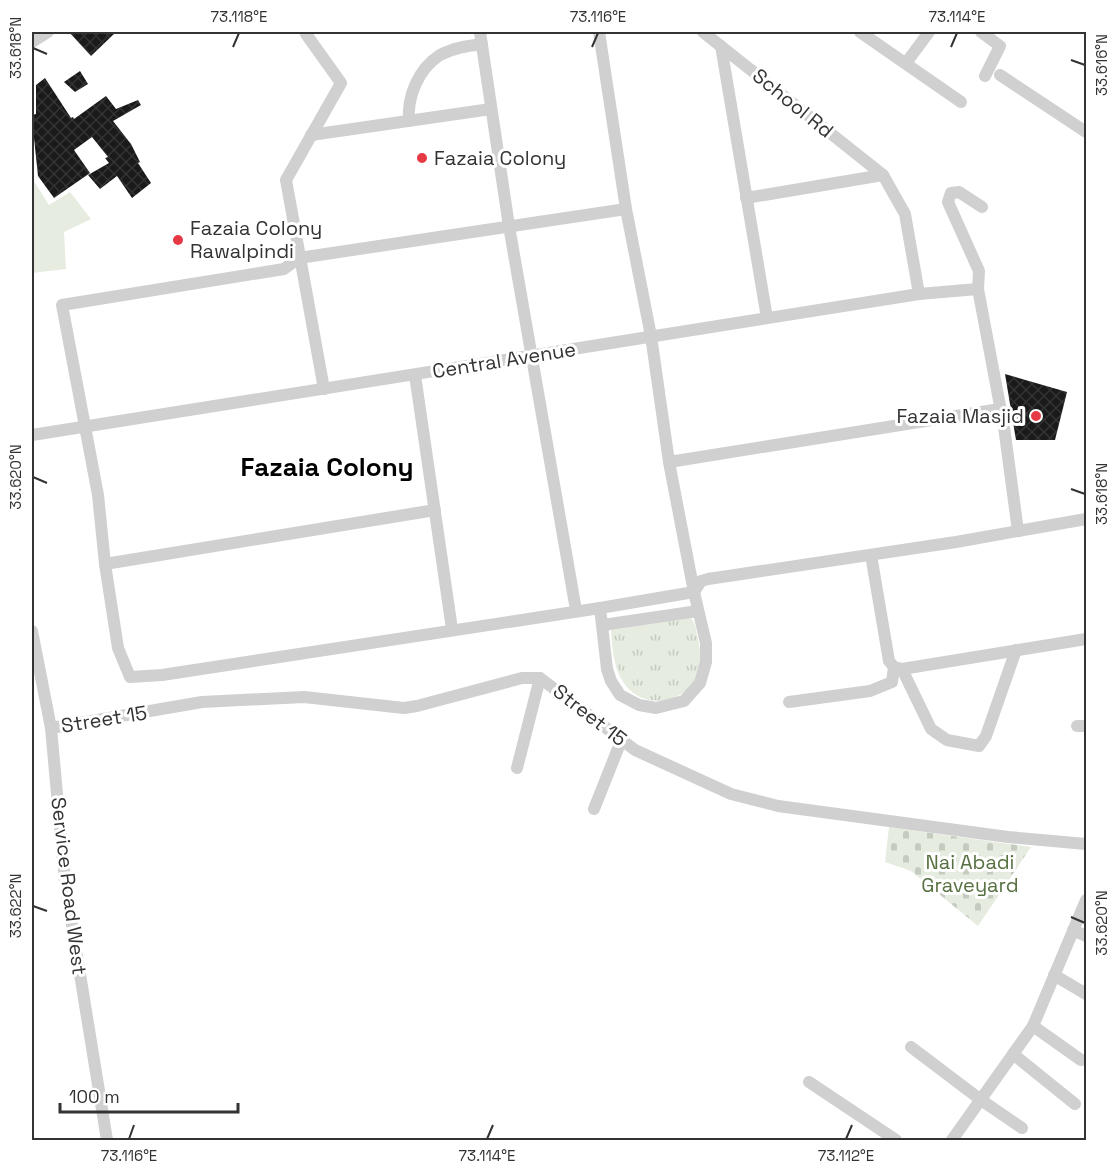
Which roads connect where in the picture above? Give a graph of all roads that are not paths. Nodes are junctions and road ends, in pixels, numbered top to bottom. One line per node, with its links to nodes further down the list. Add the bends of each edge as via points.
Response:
1 (48, 32): 9 (street)
2 (598, 32): 22 (street)
3 (703, 32): 10 (street, School Rd)
4 (860, 32): 11 (street)
5 (929, 32): 11 (street)
6 (981, 32): 13 (street, via 1000,46)
7 (306, 33): 18 (street, via 341,83)
8 (481, 38): 15 (street); 16 (street, via 429,65 410,95)
9 (32, 42)
10 (721, 46): 19 (street, School Rd); 20 (street)
11 (906, 63): 14 (street)
12 (1000, 75): 17 (street)
13 (985, 76)
14 (961, 102)
15 (491, 109): 16 (street); 23 (street)
16 (409, 121): 18 (street)
17 (1086, 132)
18 (311, 135): 24 (street, via 286,180)
19 (883, 175): 20 (street); 26 (street, via 905,214)
20 (747, 198): 27 (street)
21 (982, 207): 25 (street, via 959,192 951,193 948,202 979,271)
22 (626, 209): 23 (street); 28 (street)
23 (509, 226): 24 (street); 29 (street)
24 (299, 258): 31 (street); 33 (street, via 284,269 62,305)
25 (978, 289): 26 (street, Central Avenue); 32 (street)
26 (919, 294): 27 (street, Central Avenue)
27 (767, 318): 28 (street, Central Avenue)
28 (651, 336): 29 (street, Central Avenue); 35 (street)
29 (531, 356): 30 (street, Central Avenue); 43 (street)
30 (415, 375): 31 (street, Central Avenue); 36 (street)
31 (324, 389): 33 (street, Central Avenue)
32 (1000, 409): 35 (street); 38 (street)
33 (86, 426): 34 (street, Central Avenue); 40 (street)
34 (32, 435)
35 (669, 462): 41 (street)
36 (435, 510): 40 (street); 46 (street)
37 (1086, 519): 38 (street)
38 (1018, 531): 39 (street)
39 (871, 555): 41 (street, via 708,579 701,581); 50 (street, via 889,661)
40 (105, 564): 46 (street, via 118,648 130,677)
41 (694, 591): 42 (street); 44 (street)
42 (600, 608): 43 (street); 45 (street)
43 (576, 610): 46 (street)
44 (698, 610): 45 (street); 45 (street, via 706,643 700,683 684,702 656,708 620,695 607,669)
45 (603, 626)
46 (452, 629)
47 (32, 631): 53 (street, Service Road West)
48 (1086, 639): 49 (street)
49 (1016, 650): 50 (street); 50 (street, via 979,746 947,740 931,729)
50 (898, 668): 52 (street, via 892,682 870,691)
51 (540, 678): 53 (street, Street 15, via 522,678 410,707 304,697 202,702); 54 (street, Street 15); 55 (street)
52 (789, 702)
53 (51, 728): 71 (street, Service Road West, via 65,882)
54 (621, 741): 56 (street); 57 (street, Street 15, via 657,762 720,789 778,806)
55 (517, 768)
56 (594, 809)
57 (1086, 844)
58 (1086, 900): 59 (street)
59 (1073, 930): 60 (street); 61 (street)
60 (1086, 936)
61 (1054, 975): 62 (street); 63 (street)
62 (1086, 994)
63 (1034, 1026): 65 (street); 66 (street)
64 (911, 1047): 68 (street)
65 (1014, 1054): 68 (street); 69 (street)
66 (1081, 1060)
67 (809, 1082): 72 (street)
68 (981, 1100): 70 (street); 73 (street)
69 (1075, 1104)
70 (1022, 1128)
71 (107, 1140)
72 (896, 1140)
73 (952, 1140)

